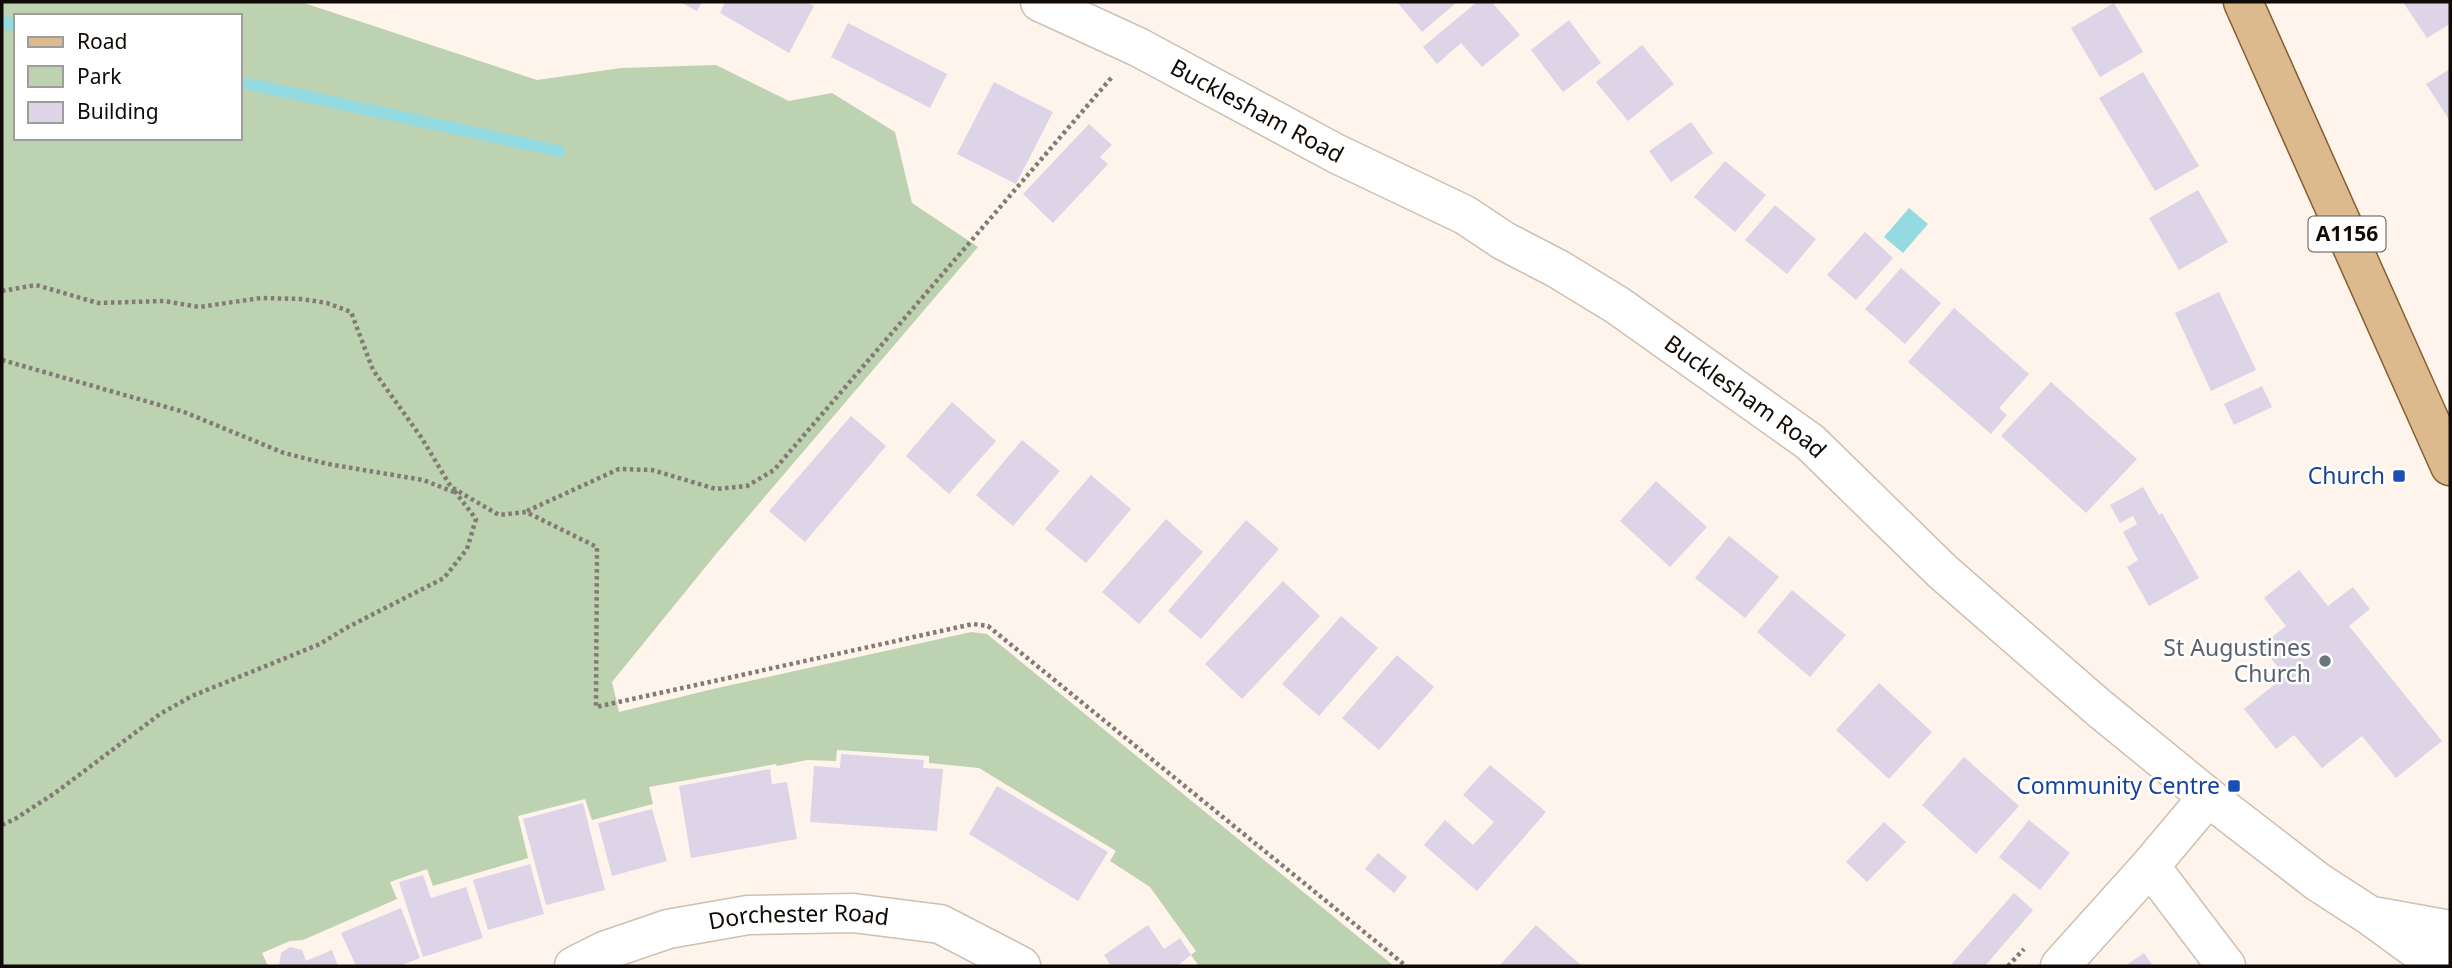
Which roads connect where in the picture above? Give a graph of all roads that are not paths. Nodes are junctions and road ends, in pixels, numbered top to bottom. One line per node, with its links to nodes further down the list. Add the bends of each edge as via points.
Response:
1 (1040, 2): 4 (street, Bucklesham Road, via 1138,47 1337,154 1465,215 1617,305 1810,442 1943,572)
2 (2244, 2): 3 (main road, A1156)
3 (2450, 466)
4 (2208, 797): 5 (street); 6 (street, Bucklesham Road, via 2318,882)
5 (2150, 866): 10 (street); 11 (street)
6 (2369, 915): 7 (street, Bucklesham Road); 12 (street, Bucklesham Road)
7 (2450, 930)
8 (574, 966): 9 (street, Dorchester Road, via 668,929 748,915 853,913 940,924)
9 (1021, 966)
10 (2060, 966)
11 (2226, 966)
12 (2439, 966)

